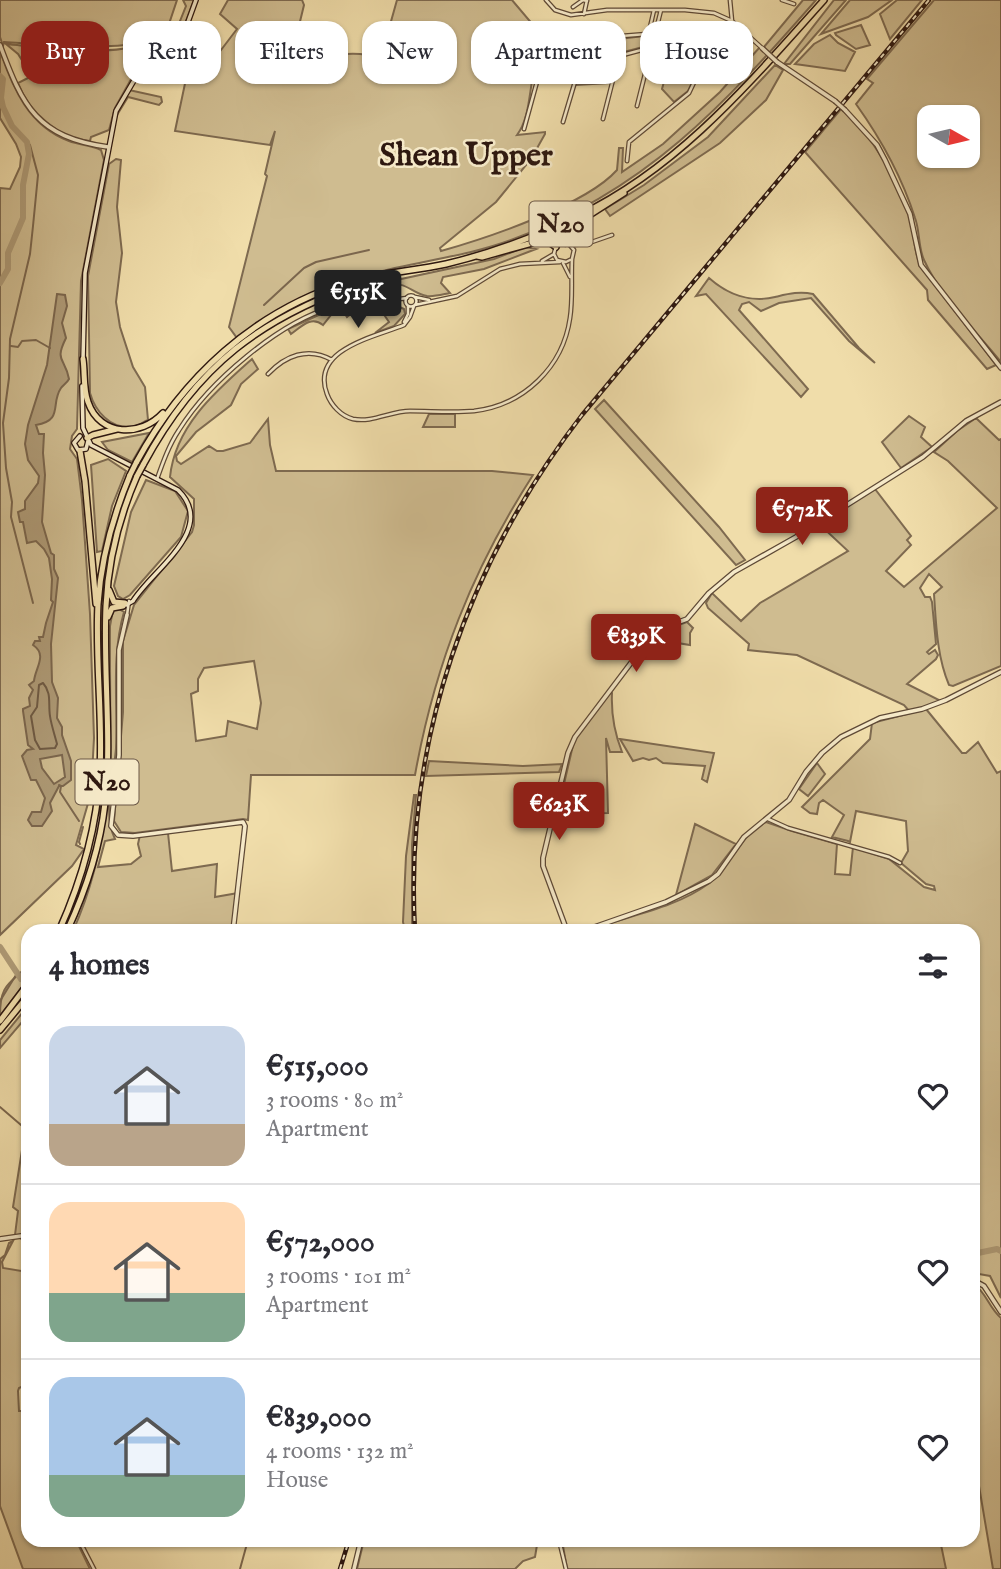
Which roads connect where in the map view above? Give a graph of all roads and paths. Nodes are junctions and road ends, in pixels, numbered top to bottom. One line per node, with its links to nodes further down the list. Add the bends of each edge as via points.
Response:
1 (196, 0): 25 (street, via 184,33 139,72 127,89 116,111)
2 (545, 0): 11 (street, via 563,14)
3 (587, 0): 8 (street); 11 (street)
4 (730, 0): 13 (street)
5 (782, 0): 7 (street)
6 (824, 0): 27 (highway, N20, via 732,102)
7 (794, 4)
8 (576, 6)
9 (654, 10): 10 (street); 11 (street); 12 (street)
10 (661, 10): 13 (street, via 709,11); 21 (street)
11 (584, 14)
12 (652, 21)
13 (732, 21)
14 (753, 41): 16 (street)
15 (0, 45): 25 (street, via 19,93 39,119 74,140)
16 (762, 48): 48 (street, bridge, via 835,101 877,145 910,214 921,265)
17 (536, 84): 24 (street)
18 (574, 84): 23 (street)
19 (612, 84): 22 (street)
20 (693, 84): 26 (street, via 689,93 629,142)
21 (638, 104)
22 (603, 119)
23 (563, 122)
24 (524, 130)
25 (108, 147): 46 (street, via 84,283)
26 (627, 160)
27 (642, 178): 29 (highway, via 574,225); 33 (highway, N20, via 572,219)
28 (612, 235): 30 (street)
29 (568, 244): 30 (street); 31 (street); 32 (street)
30 (586, 244): 32 (street)
31 (555, 251): 33 (highway, via 543,240); 35 (street); 36 (street, via 547,260)
32 (574, 253): 34 (street)
33 (474, 256): 37 (highway, N20)
34 (572, 259): 35 (street); 38 (street)
35 (561, 262): 36 (street); 38 (street)
36 (534, 263): 42 (street, via 500,269 457,296)
37 (381, 276): 50 (highway, N20, via 350,282 296,303 253,328); 58 (highway, N20, via 295,309 237,347 185,400)
38 (572, 281): 47 (street, via 570,318 556,359 530,389 499,405 468,411 400,411 354,419 336,409 325,391 325,372)
39 (415, 297): 40 (street); 42 (street); 44 (street)
40 (407, 298): 41 (street); 43 (street)
41 (391, 300): 43 (street); 59 (street, via 351,302 320,311 259,346 190,412 167,450)
42 (432, 301): 44 (street)
43 (407, 305): 44 (street); 45 (street)
44 (414, 305): 45 (street)
45 (402, 325): 47 (street, via 343,349)
46 (83, 359): 52 (street); 53 (highway, via 88,404 102,422)
47 (332, 360): 49 (street, via 301,354 279,363)
48 (1001, 369)
49 (268, 374)
50 (190, 383): 53 (highway, via 153,423 132,431); 58 (highway, N20, via 162,419)
51 (1001, 402): 71 (street, via 966,421 923,457 734,572 687,619 660,629 640,648 575,737 566,762 543,858)
52 (82, 407): 54 (street); 55 (street)
53 (117, 429): 55 (highway)
54 (80, 436): 55 (street); 56 (street, via 74,445)
55 (87, 439): 56 (street); 57 (street)
56 (83, 450): 57 (street); 64 (highway)
57 (105, 454): 59 (street)
58 (139, 464): 60 (highway, N20, bridge); 64 (highway, N20, bridge, via 130,475 114,518 104,559)
59 (157, 479): 61 (street, via 183,495 191,524 184,540)
60 (109, 573): 61 (highway, via 111,599); 63 (highway, N20)
61 (127, 603): 62 (street); 63 (highway, via 111,608)
62 (127, 615): 70 (street, via 119,650 119,755 111,826 118,835 133,836 244,822)
63 (105, 627): 69 (highway, N20, via 105,802 89,876)
64 (98, 638): 68 (highway, N20, via 97,805 87,856)
65 (1001, 672): 66 (street, via 946,700 880,718 841,737 806,772 789,800)
66 (767, 819): 67 (street); 72 (street, via 744,837 709,881)
67 (900, 863)
68 (62, 924)
69 (70, 924)
70 (234, 924)
71 (564, 924)
72 (603, 924)
73 (21, 993): 75 (highway)
74 (21, 1004): 76 (highway)
75 (0, 1021)
76 (0, 1030)
77 (21, 1236): 78 (street)
78 (0, 1239)
79 (980, 1284): 80 (street)
80 (1001, 1312)
81 (83, 1547): 84 (street)
82 (359, 1547): 85 (street)
83 (561, 1547): 86 (street)
84 (94, 1569)
85 (354, 1569)
86 (566, 1569)

